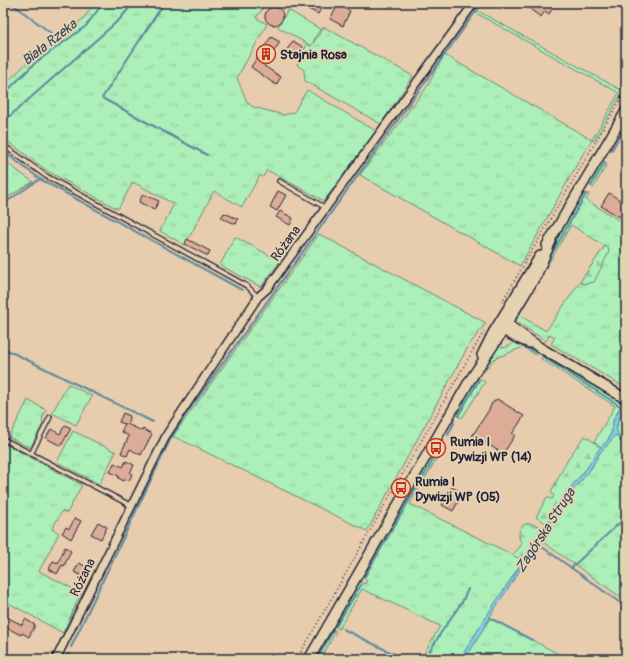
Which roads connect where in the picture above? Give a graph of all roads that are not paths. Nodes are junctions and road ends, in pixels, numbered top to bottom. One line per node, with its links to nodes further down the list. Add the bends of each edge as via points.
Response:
1 (474, 3): 5 (street, Różana)
2 (626, 111): 7 (street, via 551,241 542,252)
3 (3, 145): 6 (lane, via 46,176 247,286)
4 (279, 180): 5 (lane)
5 (326, 208): 6 (street, Różana)
6 (258, 298): 12 (street, Różana, via 166,434)
7 (503, 326): 8 (street); 14 (street, via 485,349 470,380)
8 (624, 398)
9 (50, 417): 11 (lane)
10 (3, 439): 11 (lane)
11 (31, 454): 12 (lane)
12 (130, 505): 13 (street, Różana)
13 (56, 659)
14 (309, 659)

